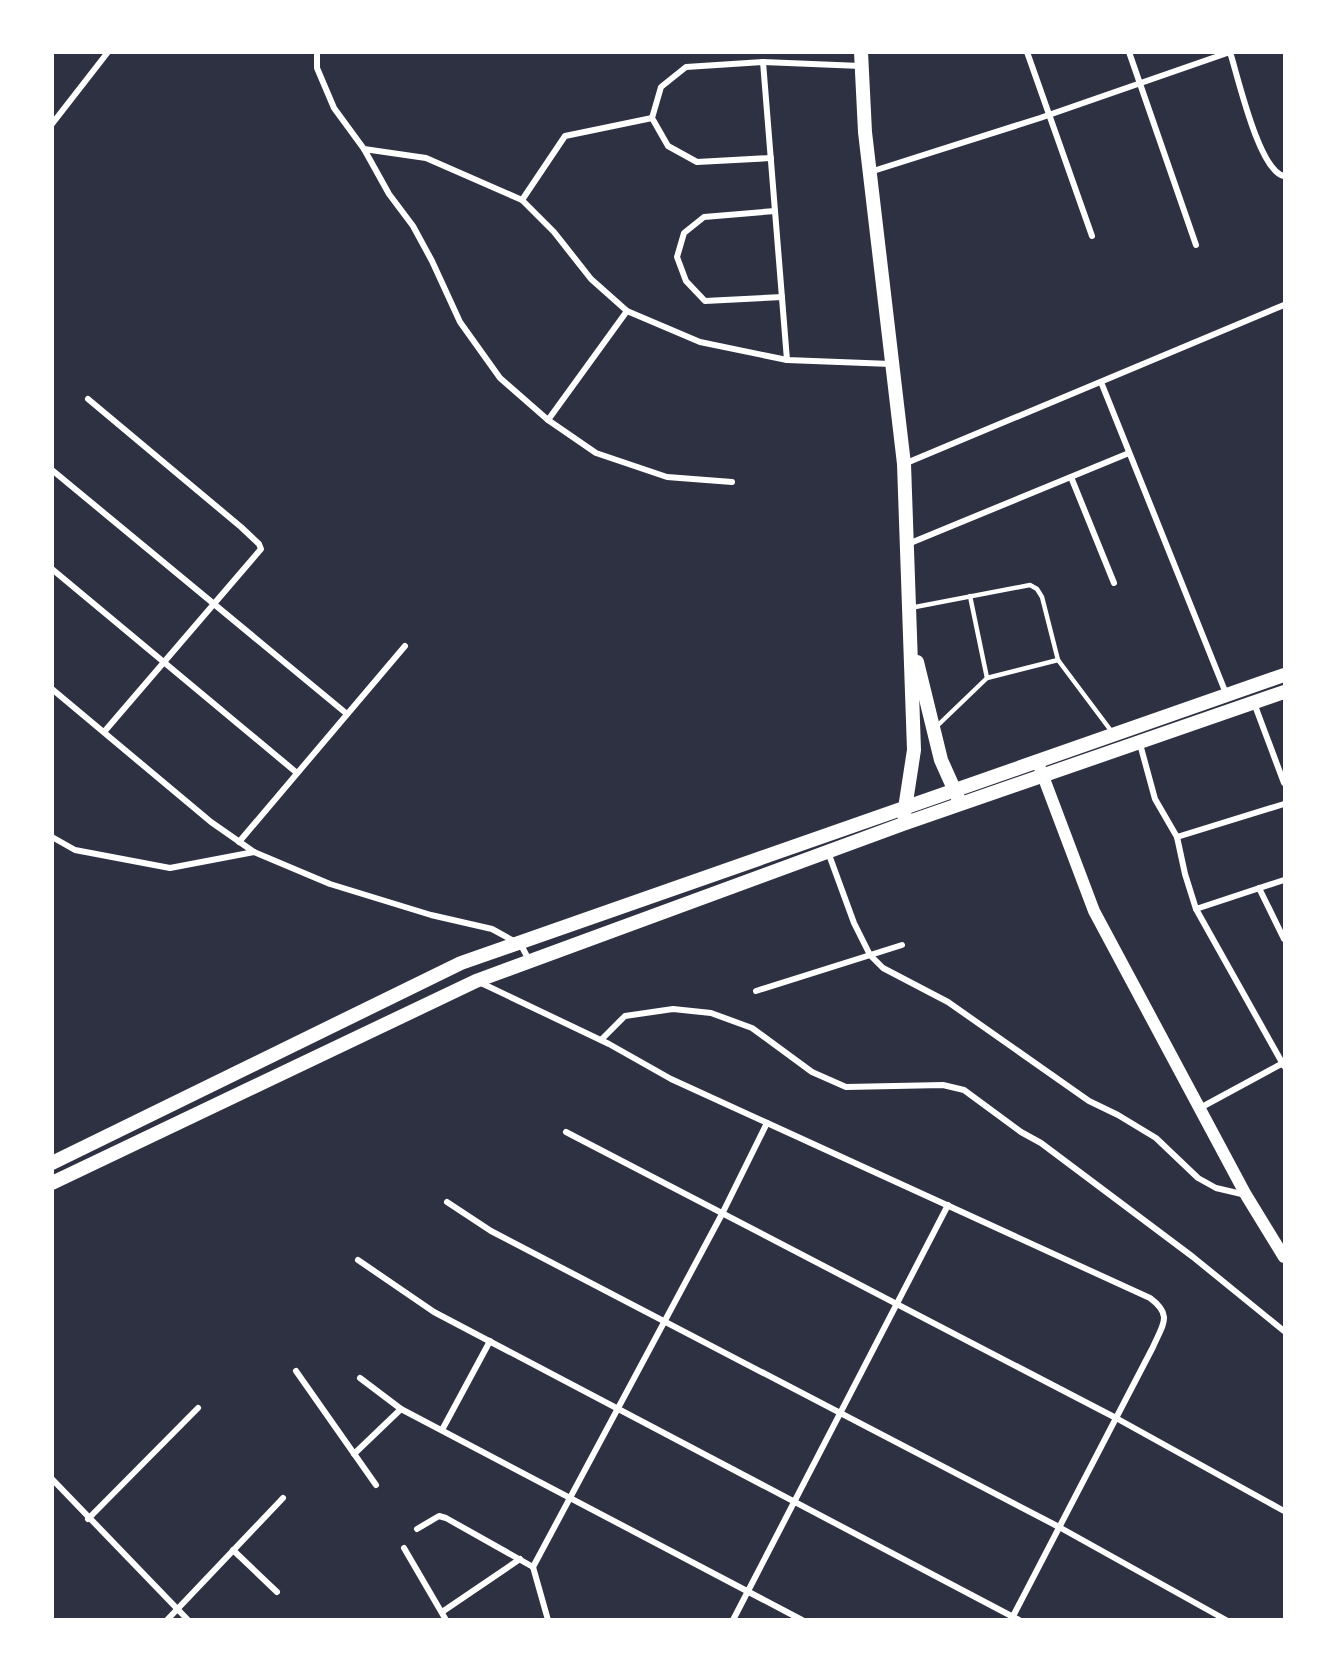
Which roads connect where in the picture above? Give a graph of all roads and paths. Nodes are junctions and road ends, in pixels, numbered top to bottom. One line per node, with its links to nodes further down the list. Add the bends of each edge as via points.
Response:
1 (108, 52): 11 (street)
2 (317, 52): 12 (street, via 317,68 334,108)
3 (1027, 52): 9 (street)
4 (1129, 52): 8 (street)
5 (1230, 52): 8 (street); 15 (street, via 1259,146 1271,168)
6 (861, 59): 7 (street); 14 (main road)
7 (763, 62): 10 (street, via 686,67 662,87); 13 (street)
8 (1139, 84): 9 (street); 19 (street)
9 (1048, 115): 14 (street); 18 (street)
10 (652, 118): 13 (street, via 668,146 697,162); 16 (street, via 565,135)
11 (52, 124)
12 (364, 148): 16 (street, via 426,158); 27 (street, via 374,170 413,226 460,322 500,378)
13 (771, 158): 17 (street)
14 (870, 172): 24 (main road)
15 (1284, 176)
16 (522, 200): 22 (street, via 554,232 591,279)
17 (775, 211): 20 (street); 20 (street, via 704,217 684,233 677,257 686,281 705,301)
18 (1092, 236)
19 (1196, 245)
20 (782, 297): 23 (street)
21 (1284, 305): 25 (street)
22 (627, 311): 23 (street, via 700,342); 27 (street)
23 (787, 360): 24 (street)
24 (892, 364): 29 (main road)
25 (1101, 382): 28 (street); 29 (street)
26 (88, 399): 37 (street, via 259,544 259,553)
27 (548, 420): 32 (street, via 596,453 636,467 667,477)
28 (1129, 453): 31 (street); 47 (street)
29 (904, 464): 33 (main road)
30 (52, 470): 37 (street)
31 (1071, 477): 33 (street); 35 (street)
32 (732, 482)
33 (906, 545): 38 (main road)
34 (52, 569): 42 (street)
35 (1114, 583)
36 (970, 596): 38 (lane); 41 (lane, via 1030,585 1037,589); 44 (lane)
37 (214, 603): 42 (street); 49 (street)
38 (908, 609): 39 (main road)
39 (908, 625): 50 (main road); 61 (main road, via 914,750)
40 (405, 646): 49 (street)
41 (1058, 660): 44 (lane); 52 (lane)
42 (163, 661): 51 (street); 55 (street)
43 (1284, 675): 47 (main road)
44 (987, 678): 50 (lane)
45 (52, 689): 51 (street)
46 (1284, 692): 48 (main road)
47 (1227, 696): 52 (main road)
48 (1254, 703): 53 (main road); 57 (street)
49 (347, 714): 55 (street)
50 (932, 731): 58 (main road)
51 (104, 732): 65 (street)
52 (1113, 734): 54 (main road)
53 (1140, 744): 56 (main road); 64 (street, via 1155,799)
54 (1038, 761): 56 (main road); 58 (main road)
55 (297, 773): 65 (street)
56 (1043, 777): 59 (main road); 80 (main road, via 1094,911)
57 (1284, 783)
58 (955, 791): 59 (main road); 61 (main road)
59 (961, 804): 62 (main road)
60 (1284, 804): 64 (street)
61 (905, 808): 62 (main road); 72 (main road)
62 (903, 824): 67 (main road)
63 (52, 837): 66 (street, via 75,850 170,868)
64 (1177, 837): 70 (street)
65 (239, 842): 66 (street)
66 (254, 852): 72 (street, via 330,884 492,929)
67 (828, 852): 74 (street); 75 (main road)
68 (1284, 880): 69 (street)
69 (1259, 888): 70 (street); 71 (street)
70 (1196, 909): 79 (street)
71 (1284, 939)
72 (521, 945): 75 (street); 83 (main road, via 461,963)
73 (902, 945): 74 (street)
74 (870, 955): 77 (street); 85 (street, via 883,968 948,1002 1089,1101 1156,1138 1198,1178 1216,1188)
75 (530, 962): 76 (main road)
76 (476, 981): 78 (street); 84 (main road)
77 (756, 991)
78 (601, 1040): 81 (street, via 671,1079); 93 (street, via 625,1016 673,1009 711,1013 752,1028 812,1072 846,1087 943,1085 964,1090 1193,1257)
79 (1284, 1064): 80 (street)
80 (1200, 1108): 85 (main road)
81 (767, 1122): 87 (street); 88 (street)
82 (566, 1132): 88 (street)
83 (52, 1163)
84 (52, 1183)
85 (1246, 1195): 89 (main road)
86 (447, 1202): 92 (street, via 491,1231)
87 (948, 1205): 91 (street); 101 (street, via 1162,1307 1165,1318)
88 (722, 1214): 91 (street); 92 (street)
89 (1284, 1257)
90 (358, 1260): 94 (street, via 434,1312)
91 (896, 1304): 100 (street); 101 (street)
92 (664, 1321): 98 (street); 100 (street)
93 (1284, 1331)
94 (490, 1341): 98 (street); 102 (street)
95 (296, 1371): 103 (street)
96 (360, 1378): 99 (street)
97 (198, 1408): 110 (street)
98 (618, 1408): 107 (street); 108 (street)
99 (401, 1409): 102 (street); 103 (street)
100 (840, 1413): 108 (street); 111 (street)
101 (1116, 1418): 109 (street); 111 (street)
102 (442, 1430): 107 (street)
103 (354, 1454): 105 (street)
104 (52, 1479): 110 (street)
105 (376, 1485)
106 (283, 1498): 114 (street)
107 (572, 1499): 116 (street); 117 (street)
108 (794, 1501): 117 (street); 121 (street)
109 (1284, 1511)
110 (88, 1519): 119 (street)
111 (1059, 1527): 121 (street); 128 (street)
112 (417, 1529): 115 (street, via 439,1516 446,1518)
113 (404, 1548): 120 (street)
114 (233, 1550): 118 (street); 119 (street)
115 (520, 1559): 116 (street); 120 (street)
116 (533, 1566): 125 (street)
117 (747, 1591): 126 (street); 127 (street)
118 (276, 1592)
119 (178, 1609): 122 (street); 123 (street)
120 (442, 1612): 124 (street)
121 (1014, 1619)
122 (167, 1620)
123 (188, 1620)
124 (446, 1620)
125 (548, 1620)
126 (733, 1620)
127 (802, 1620)
128 (1227, 1620)

